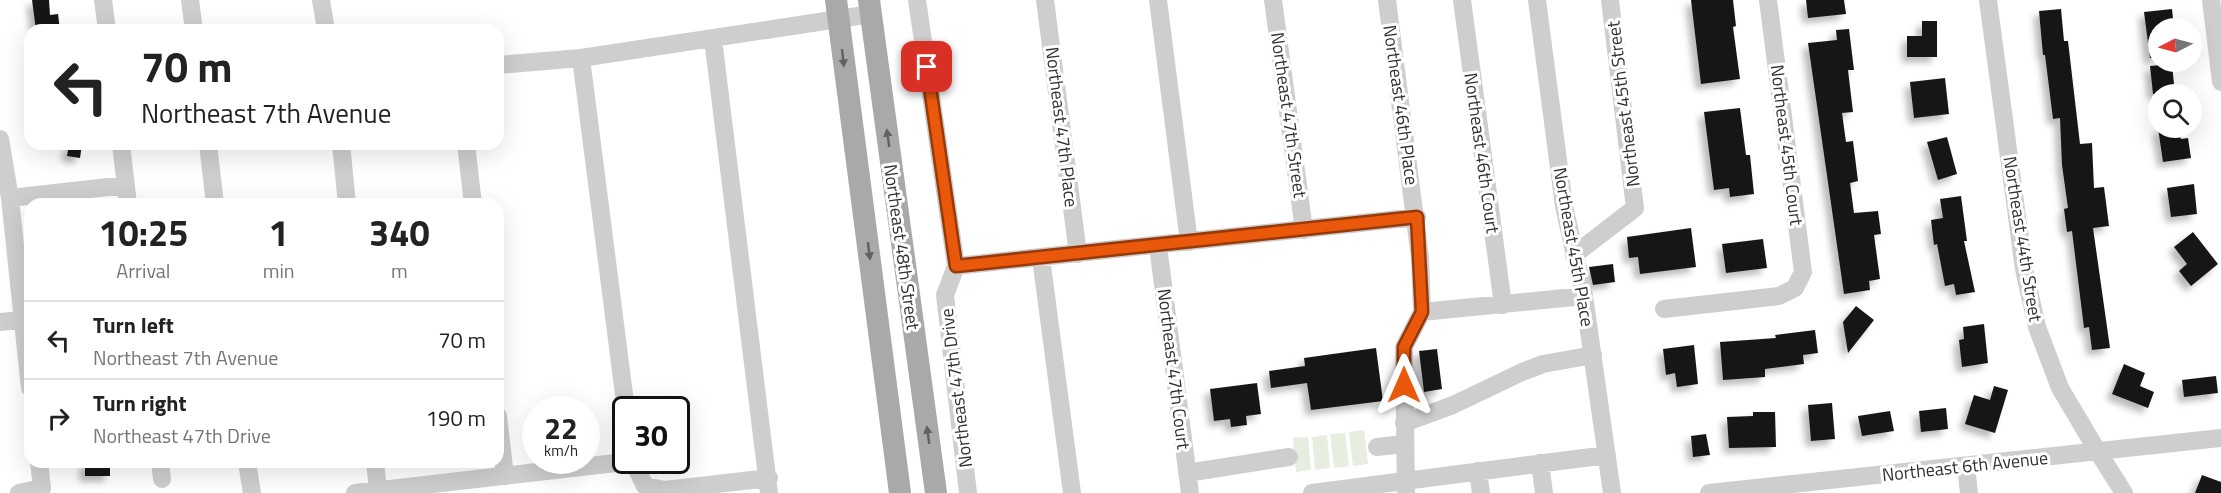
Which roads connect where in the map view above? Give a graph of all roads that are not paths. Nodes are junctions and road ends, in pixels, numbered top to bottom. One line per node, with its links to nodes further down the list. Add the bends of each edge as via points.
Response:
1 (103, 0): 17 (street)
2 (190, 0): 18 (street)
3 (321, 0): 19 (street)
4 (917, 0): 42 (street, Northeast 47th Drive)
5 (1045, 0): 39 (street, Northeast 47th Place)
6 (1158, 0): 37 (street)
7 (1274, 0): 36 (street, Northeast 47th Street)
8 (1387, 0): 35 (street, Northeast 46th Place)
9 (1462, 0): 44 (street, Northeast 46th Court)
10 (1537, 0): 40 (street, Northeast 45th Place)
11 (1610, 0): 40 (street, Northeast 45th Street, via 1635,208)
12 (1768, 0): 45 (street, Northeast 45th Court, via 1803,272 1795,288 1779,296)
13 (1988, 0): 56 (street, Northeast 44th Street, via 2024,269 2037,327 2060,388)
14 (2211, 0): 23 (street)
15 (870, 7): 16 (street); 79 (main road, Northeast 48th Street, one-way to 15)
16 (837, 10): 20 (street); 78 (main road, Northeast 48th Street, one-way to 78)
17 (106, 24)
18 (193, 24)
19 (325, 24)
20 (712, 39): 21 (street); 70 (street)
21 (581, 58): 22 (street); 51 (street)
22 (504, 64)
23 (2221, 81)
24 (0, 139): 30 (street)
25 (122, 150): 29 (street)
26 (209, 150): 32 (street)
27 (342, 150): 33 (street)
28 (467, 150): 34 (street)
29 (126, 185): 30 (street); 31 (street)
30 (10, 198): 47 (street)
31 (127, 198)
32 (214, 198)
33 (346, 198)
34 (472, 198)
35 (1417, 217): 36 (street); 46 (street, Northeast 46th Place)
36 (1304, 230): 37 (street)
37 (1189, 242): 38 (street)
38 (1158, 246): 39 (street); 67 (street, Northeast 47th Court)
39 (1078, 254): 41 (street)
40 (1574, 255): 43 (street, Northeast 45th Place)
41 (1041, 258): 42 (street); 81 (street)
42 (956, 266): 80 (street, Northeast 47th Drive, via 945,295)
43 (1584, 297): 44 (street); 50 (street, Northeast 45th Place)
44 (1503, 305): 46 (street)
45 (1664, 309)
46 (1422, 312): 52 (street, via 1404,347)
47 (22, 320): 48 (street); 49 (street)
48 (0, 322)
49 (24, 337)
50 (1593, 356): 52 (street, via 1543,364); 57 (street, Northeast 45th Place)
51 (624, 396)
52 (1404, 423): 54 (street)
53 (2221, 438): 56 (street, Northeast 6th Avenue)
54 (1404, 444): 55 (street); 71 (street)
55 (1377, 447)
56 (2098, 452): 61 (street, Northeast 6th Avenue); 88 (street, Northeast 44th Street)
57 (1607, 455): 60 (street); 85 (street, Northeast 45th Place)
58 (1289, 457): 67 (street)
59 (612, 463): 69 (street)
60 (1540, 463): 66 (street); 84 (street)
61 (1966, 466): 72 (street, Northeast 6th Avenue); 87 (street)
62 (504, 467): 69 (street)
63 (40, 468): 75 (street, via 42,488)
64 (248, 468): 76 (street)
65 (376, 468): 73 (street)
66 (1478, 471): 71 (street); 83 (street)
67 (1187, 473): 82 (street, Northeast 47th Court)
68 (639, 474): 70 (street, via 645,486 665,490)
69 (505, 476): 73 (street)
70 (769, 485)
71 (1405, 487): 74 (street)
72 (1784, 489): 86 (street, Northeast 6th Avenue)
73 (378, 490): 77 (street)
74 (1320, 492)
75 (19, 493)
76 (252, 493)
77 (355, 493)
78 (900, 493)
79 (936, 493)
80 (968, 493)
81 (1072, 493)
82 (1190, 493)
83 (1481, 493)
84 (1544, 493)
85 (1612, 493)
86 (1709, 493)
87 (1969, 493)
88 (2124, 493)

